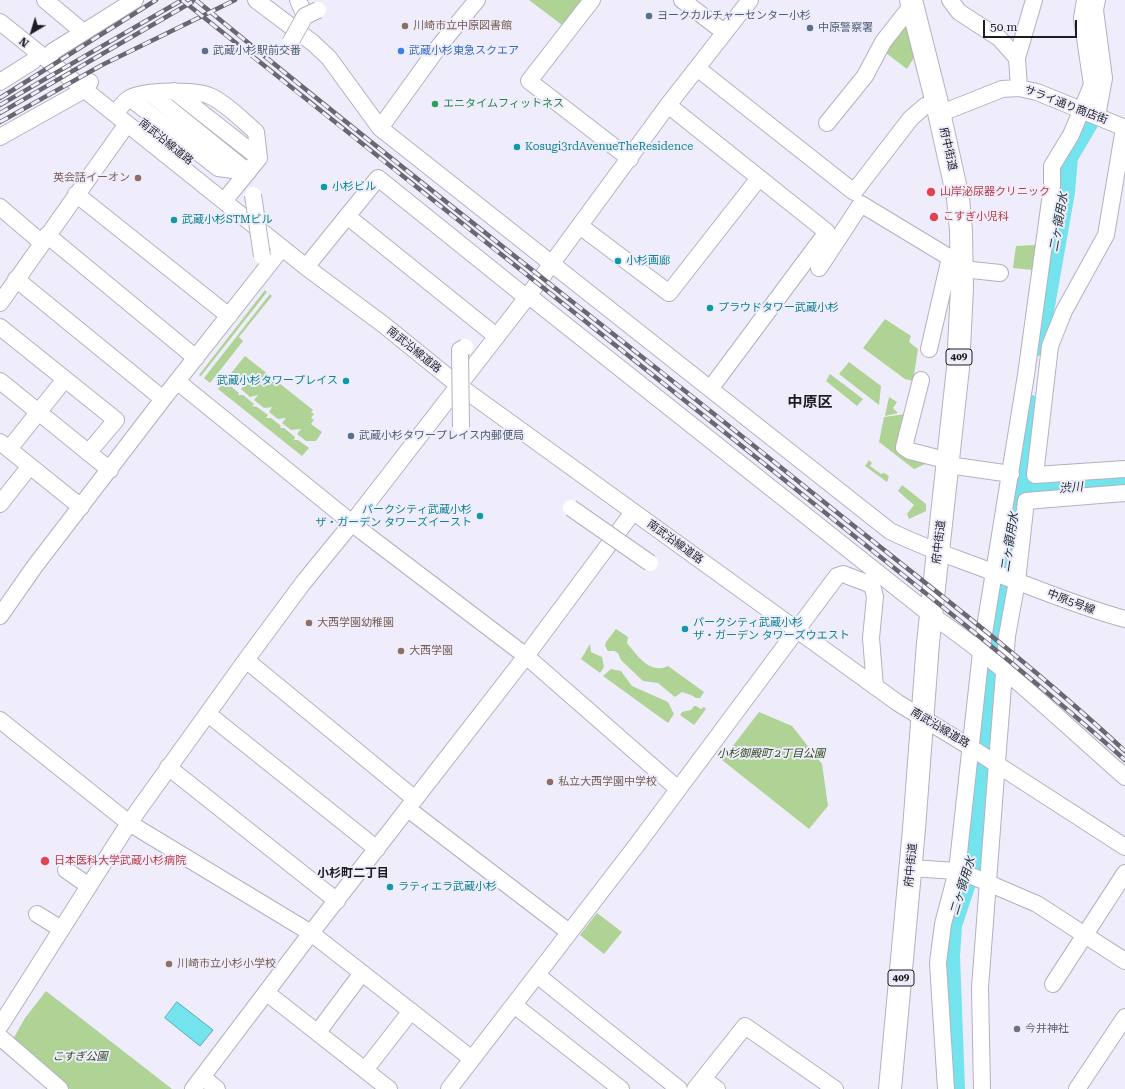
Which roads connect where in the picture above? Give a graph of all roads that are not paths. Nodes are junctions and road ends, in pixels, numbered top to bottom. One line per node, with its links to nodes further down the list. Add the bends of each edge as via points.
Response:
1 (45, 0): 16 (street)
2 (256, 0): 32 (street, 中原5号線, via 329,58)
3 (298, 0): 18 (street, bridge, via 312,13)
4 (477, 0): 32 (street, via 440,45)
5 (592, 0): 35 (street, via 529,81)
6 (682, 0): 17 (street)
7 (750, 0): 17 (street)
8 (950, 0): 20 (street, via 959,12 999,38)
9 (1034, 0): 20 (street)
10 (1085, 0): 21 (street, via 1082,18)
11 (1097, 0): 21 (street)
12 (126, 2): 16 (street)
13 (912, 2): 29 (highway, 府中街道 / 409); 31 (street, via 883,42 865,76)
14 (0, 10): 19 (street, 南武沿線道路)
15 (0, 22): 19 (street, 南武沿線道路)
16 (82, 31): 19 (street)
17 (724, 32): 22 (street)
18 (290, 43)
19 (45, 52): 23 (street); 24 (street, 南武沿線道路)
20 (1018, 58): 25 (street)
21 (1095, 60): 30 (street)
22 (697, 68): 27 (street); 29 (street, via 854,192 911,118)
23 (0, 82)
24 (87, 86): 28 (street, 南武沿線道路); 34 (street)
25 (1019, 88): 29 (street, サライ通り商店街, via 1002,89); 30 (street, サライ通り商店街, via 1037,92)
26 (151, 94): 28 (street); 36 (street); 36 (street, via 174,91 259,158)
27 (668, 106): 35 (street); 37 (street)
28 (123, 110): 36 (street, via 218,168); 38 (street); 40 (street, 南武沿線道路)
29 (932, 110): 47 (highway, 府中街道 / 409, via 958,198)
30 (1089, 113): 33 (street, サライ通り商店街); 57 (street, via 1071,135 1052,166 1052,186)
31 (827, 122)
32 (380, 128): 49 (street, 中原5号線)
33 (1124, 128): 59 (street, via 1106,235 1064,311)
34 (0, 137)
35 (630, 159): 43 (street)
36 (248, 172): 40 (street)
37 (759, 178): 43 (street, via 669,293); 66 (street, via 827,232)
38 (76, 194): 44 (street); 55 (street)
39 (253, 195): 46 (street, bridge)
40 (227, 197): 45 (street, 南武沿線道路); 48 (street, 南武沿線道路)
41 (0, 207): 44 (street)
42 (347, 216): 48 (street); 53 (street, via 378,178); 58 (street)
43 (580, 226): 49 (street)
44 (44, 239): 52 (street); 62 (street)
45 (282, 248): 48 (street, 南武沿線道路); 55 (street)
46 (262, 256)
47 (959, 259): 50 (street, via 860,204); 51 (street); 60 (street, via 949,262); 74 (highway, 府中街道 / 409, via 961,328)
48 (309, 264): 68 (street, 南武沿線道路)
49 (552, 264): 53 (street); 85 (street, 中原5号線, via 890,531)
50 (819, 268)
51 (1000, 273)
52 (9, 280): 54 (street); 69 (street)
53 (528, 296): 58 (street); 90 (street)
54 (0, 303)
55 (229, 316): 62 (street)
56 (0, 327): 63 (street)
57 (1032, 332): 59 (street); 78 (street)
58 (496, 336): 68 (street)
59 (1050, 346): 76 (street, via 1035,475)
60 (929, 349)
61 (459, 352): 71 (street, bridge)
62 (196, 358): 67 (street)
63 (65, 379): 70 (street); 73 (street, via 116,420)
64 (921, 380): 74 (street, via 904,446 910,451)
65 (0, 381): 70 (street)
66 (716, 381)
67 (178, 382): 69 (street); 84 (street)
68 (458, 385): 83 (street, 南武沿線道路); 84 (street)
69 (163, 399): 77 (street)
70 (38, 412): 72 (street); 73 (street)
71 (463, 418)
72 (4, 446): 75 (street)
73 (88, 453): 77 (street)
74 (949, 463): 78 (street); 85 (highway, 府中街道 / 409)
75 (30, 466): 80 (street); 81 (street)
76 (1125, 469)
77 (110, 470): 81 (street)
78 (1010, 474): 87 (street)
79 (1125, 493): 88 (street, via 1026,501)
80 (0, 504)
81 (81, 507): 89 (street)
82 (571, 508): 86 (street, bridge)
83 (633, 512): 92 (street, 南武沿線道路); 94 (street)
84 (352, 523): 94 (street); 95 (street, via 303,583)
85 (938, 553): 87 (street, 中原5号線); 90 (highway, 府中街道 / 409)
86 (650, 563)
87 (993, 572): 88 (street, 中原5号線); 93 (street)
88 (1017, 581): 91 (street, 中原5号線, via 1096,612); 96 (street)
89 (0, 616)
90 (931, 616): 93 (street); 99 (highway, 府中街道 / 409)
91 (1125, 619)
92 (798, 630): 97 (street, 南武沿線道路); 97 (street, via 837,576 843,574 874,587 871,638); 105 (street)
93 (983, 654): 96 (street); 101 (street)
94 (526, 656): 105 (street); 106 (street)
95 (246, 660): 98 (street); 106 (street)
96 (1001, 668): 102 (street); 104 (street)
97 (875, 687): 99 (street, 南武沿線道路)
98 (208, 714): 103 (street); 109 (street)
99 (923, 718): 101 (street, 南武沿線道路); 110 (highway, 府中街道 / 409)
100 (0, 720): 107 (street)
101 (972, 748): 102 (street, 南武沿線道路); 113 (street)
102 (994, 762): 108 (street); 113 (street)
103 (168, 767): 107 (street); 115 (street)
104 (1125, 777)
105 (678, 789): 118 (street)
106 (411, 804): 109 (street); 118 (street)
107 (129, 823): 114 (street); 119 (street)
108 (1125, 847)
109 (377, 849): 115 (street)
110 (910, 868): 113 (street); 144 (highway, 府中街道 / 409)
111 (66, 870): 114 (street)
112 (1125, 873): 120 (street)
113 (970, 876): 120 (street, via 1037,904); 145 (street, via 943,924 938,963); 146 (street, via 980,988)
114 (89, 886): 117 (street)
115 (337, 901): 119 (street)
116 (37, 914): 117 (street)
117 (61, 929): 129 (street)
118 (569, 932): 123 (street)
119 (311, 933): 122 (street); 125 (street)
120 (1084, 934): 121 (street); 124 (street)
121 (1125, 960)
122 (362, 973): 127 (street); 130 (street)
123 (537, 975): 126 (street); 141 (street)
124 (1053, 984)
125 (267, 993): 130 (street); 134 (street)
126 (514, 1005): 132 (street); 140 (street)
127 (410, 1011): 132 (street); 133 (street)
128 (1125, 1017): 147 (street)
129 (0, 1026)
130 (318, 1032): 133 (street)
131 (0, 1037): 136 (street)
132 (472, 1059): 139 (street)
133 (365, 1070): 138 (street)
134 (198, 1083): 137 (street)
135 (699, 1084): 142 (street); 143 (street, via 745,1026)
136 (60, 1089)
137 (217, 1089)
138 (389, 1089)
139 (449, 1089)
140 (621, 1089)
141 (679, 1089)
142 (716, 1089)
143 (835, 1089)
144 (890, 1089)
145 (946, 1089)
146 (982, 1089)
147 (1078, 1089)

